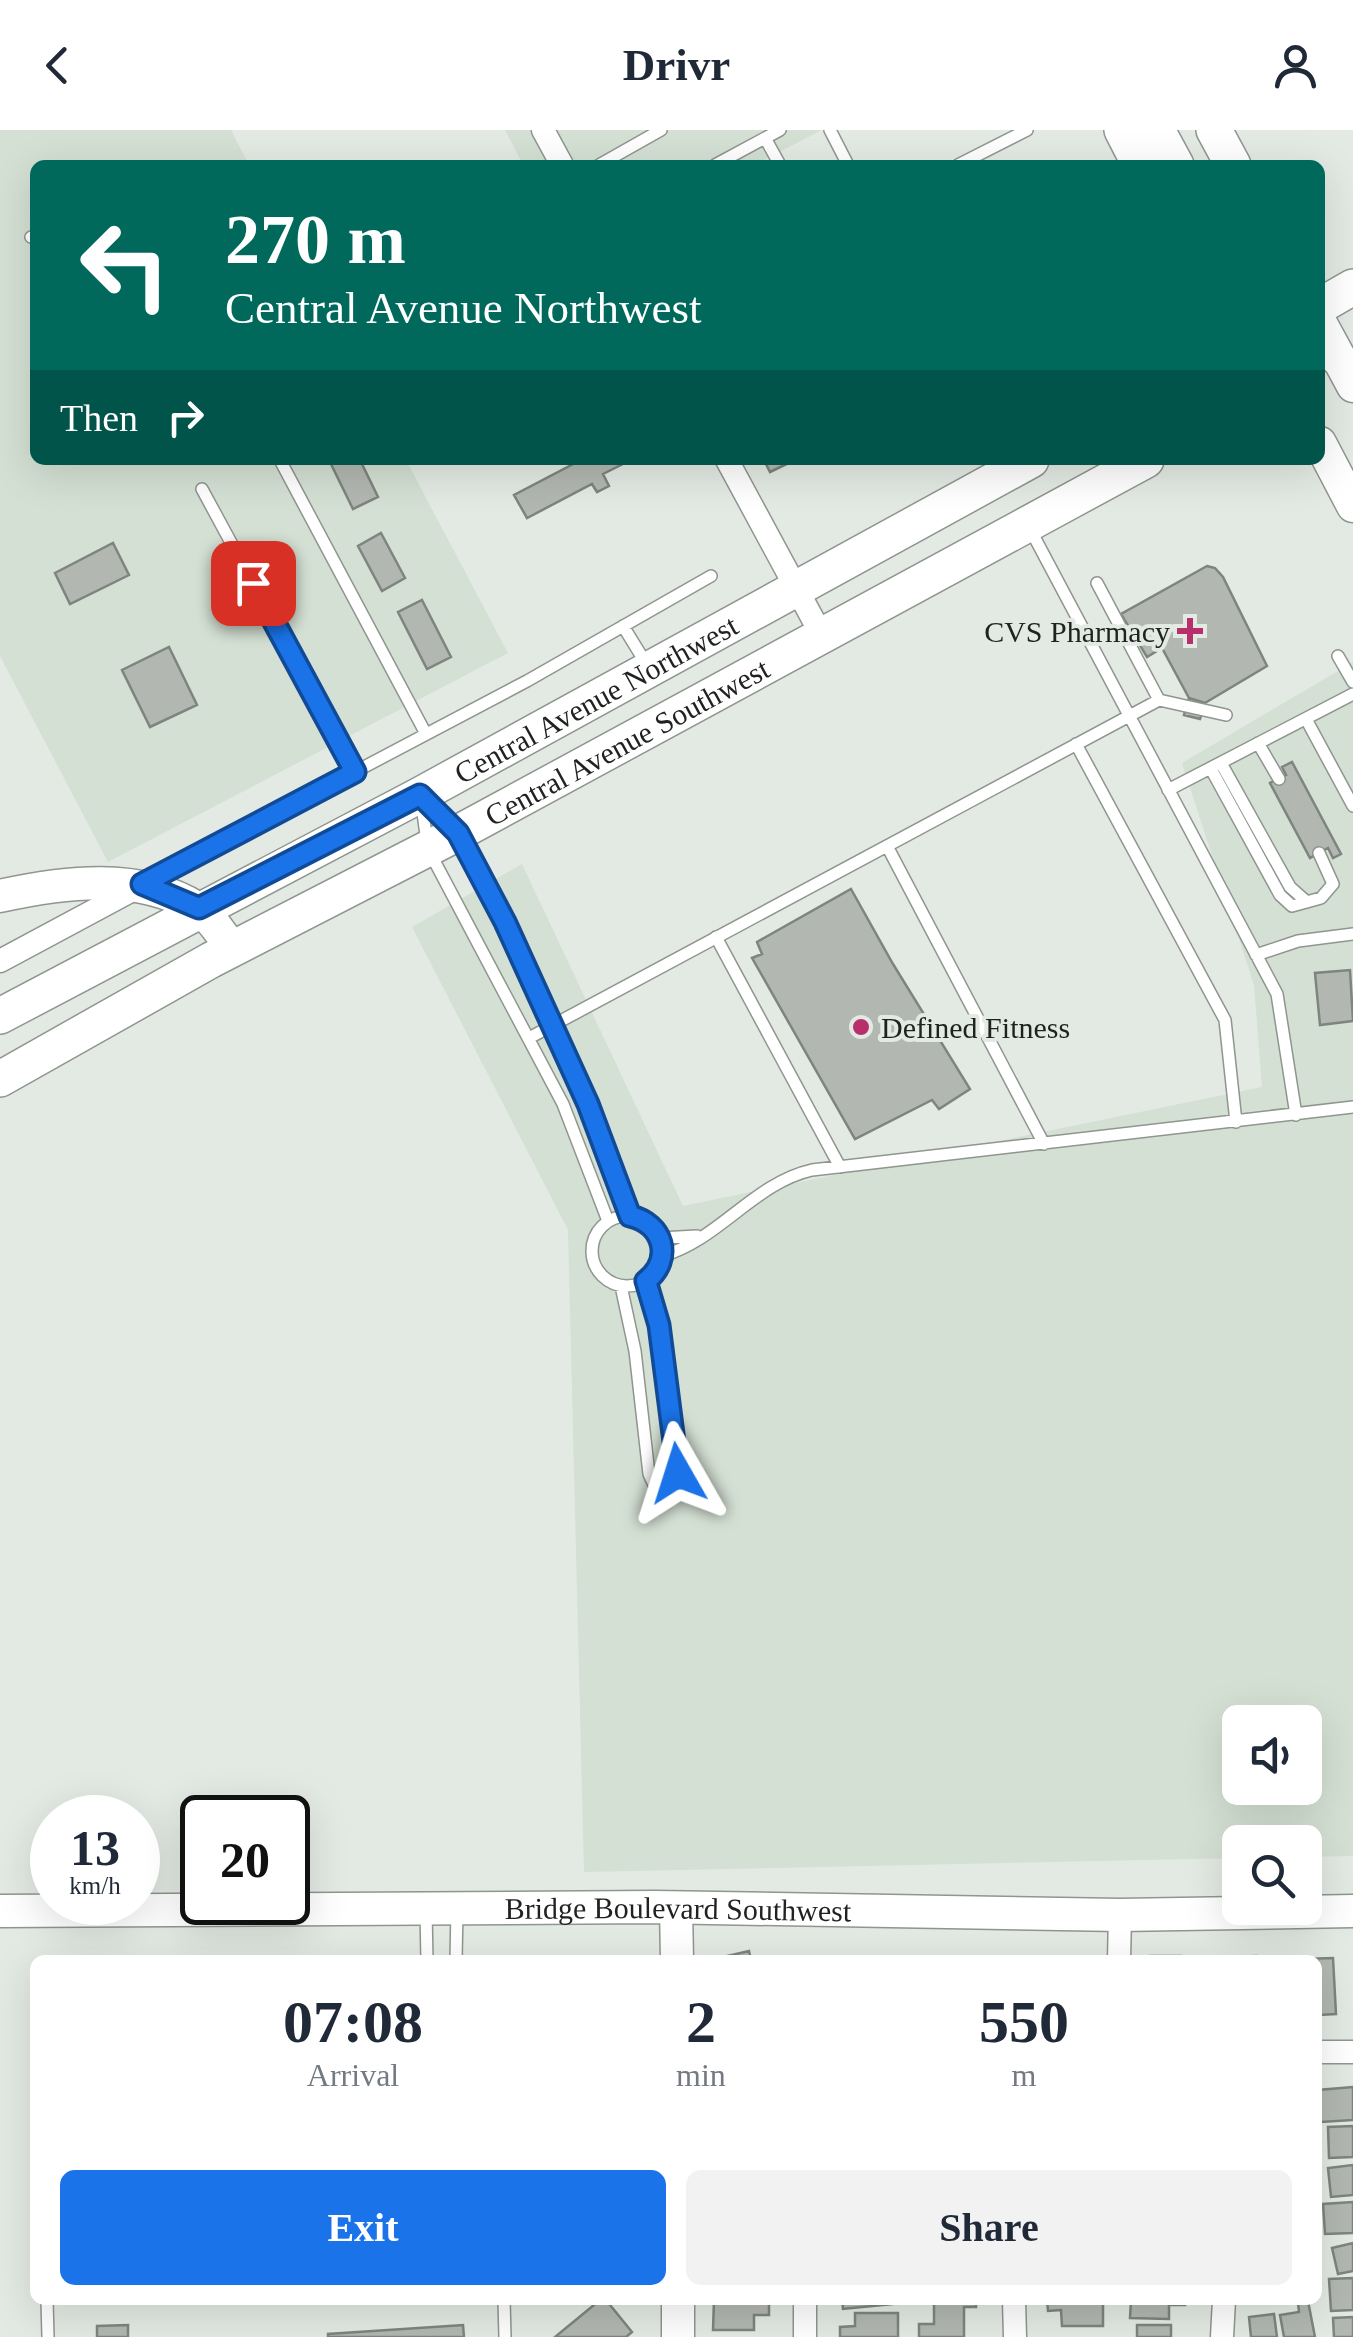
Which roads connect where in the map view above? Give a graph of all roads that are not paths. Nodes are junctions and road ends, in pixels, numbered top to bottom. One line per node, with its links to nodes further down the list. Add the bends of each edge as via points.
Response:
1 (543, 130): 10 (street)
2 (661, 130): 11 (lane)
3 (780, 130): 9 (lane)
4 (830, 130): 14 (lane)
5 (1027, 130): 15 (lane)
6 (1122, 130): 16 (main road)
7 (1157, 130): 17 (main road)
8 (1214, 130): 18 (main road)
9 (766, 138): 12 (lane); 13 (lane)
10 (559, 160)
11 (608, 160)
12 (724, 160)
13 (777, 160)
14 (845, 160)
15 (968, 160)
16 (1137, 160)
17 (1173, 160)
18 (1230, 160)
19 (1353, 287): 20 (main road)
20 (1325, 303)
21 (1325, 335): 22 (main road)
22 (1341, 366)
23 (1325, 453): 29 (street)
24 (283, 465): 44 (lane)
25 (730, 465): 33 (street)
26 (1016, 465): 33 (main road, Central Avenue Northwest)
27 (1137, 465): 30 (main road, Central Avenue Southwest)
28 (202, 489): 48 (lane)
29 (1353, 506)
30 (1027, 524): 35 (main road, Central Avenue Southwest); 42 (lane)
31 (711, 576): 34 (lane)
32 (1096, 583): 40 (lane)
33 (798, 588): 35 (street); 37 (main road, Central Avenue Northwest)
34 (624, 626): 37 (lane); 44 (lane)
35 (821, 634): 53 (main road, Central Avenue Southwest)
36 (1338, 656): 38 (lane)
37 (650, 669): 51 (main road, Central Avenue Northwest)
38 (1353, 682)
39 (1353, 694): 43 (lane)
40 (1159, 700): 41 (lane); 42 (lane)
41 (1226, 715)
42 (1129, 716): 46 (lane); 50 (lane)
43 (1306, 718): 45 (lane); 52 (lane)
44 (426, 734): 48 (lane)
45 (1258, 743): 47 (lane); 49 (lane)
46 (1076, 744): 54 (lane); 70 (lane, via 1224,1020)
47 (1216, 766): 50 (lane); 55 (lane, via 1280,896 1292,906 1321,898 1333,884)
48 (355, 772): 56 (lane)
49 (1279, 778)
50 (1168, 790): 62 (lane)
51 (420, 795): 53 (lane); 53 (lane); 58 (main road, Central Avenue Northwest)
52 (1353, 806)
53 (443, 841): 61 (main road, Central Avenue Southwest); 65 (lane, via 505,922); 66 (lane)
54 (887, 846): 60 (lane); 71 (lane)
55 (1319, 853)
56 (142, 884): 57 (street); 58 (street); 63 (street)
57 (0, 896)
58 (199, 908): 61 (street); 64 (main road, Central Avenue Northwest)
59 (1353, 934): 62 (lane)
60 (716, 938): 65 (lane); 72 (lane)
61 (233, 948): 67 (main road, Central Avenue Southwest)
62 (1256, 955): 69 (lane, via 1277,994)
63 (0, 961)
64 (0, 1016)
65 (552, 1025): 66 (lane); 73 (lane)
66 (529, 1038): 74 (lane, via 563,1104)
67 (0, 1079)
68 (1353, 1108): 69 (lane)
69 (1296, 1115): 70 (lane)
70 (1236, 1122): 71 (lane)
71 (1044, 1144): 72 (lane)
72 (840, 1167): 75 (lane, via 790,1175)
73 (630, 1216): 74 (lane); 76 (lane, via 648,1222)
74 (608, 1222): 79 (lane, via 593,1240 594,1264)
75 (706, 1235): 76 (lane); 77 (lane)
76 (660, 1238): 77 (lane)
77 (662, 1256): 78 (lane)
78 (646, 1281): 79 (lane); 79 (lane, via 659,1325 678,1473 662,1502 649,1474)
79 (621, 1286)
80 (442, 1908): 81 (street, Bridge Boulevard Southwest); 83 (street, Bridge Boulevard Southwest); 85 (lane); 86 (lane)
81 (676, 1908): 84 (street, Bridge Boulevard Southwest); 87 (street)
82 (1353, 1911): 84 (street, Bridge Boulevard Southwest)
83 (0, 1912)
84 (1120, 1915): 88 (street)
85 (428, 1955)
86 (455, 1955)
87 (677, 1955)
88 (1119, 1955)
89 (1322, 2052): 90 (street)
90 (1353, 2052)
91 (47, 2305): 97 (lane)
92 (504, 2305): 98 (lane)
93 (678, 2305): 99 (street)
94 (805, 2305): 100 (street)
95 (1014, 2305): 101 (street)
96 (1224, 2305): 102 (street)
97 (48, 2337)
98 (504, 2337)
99 (678, 2337)
100 (805, 2337)
101 (1015, 2337)
102 (1222, 2337)

